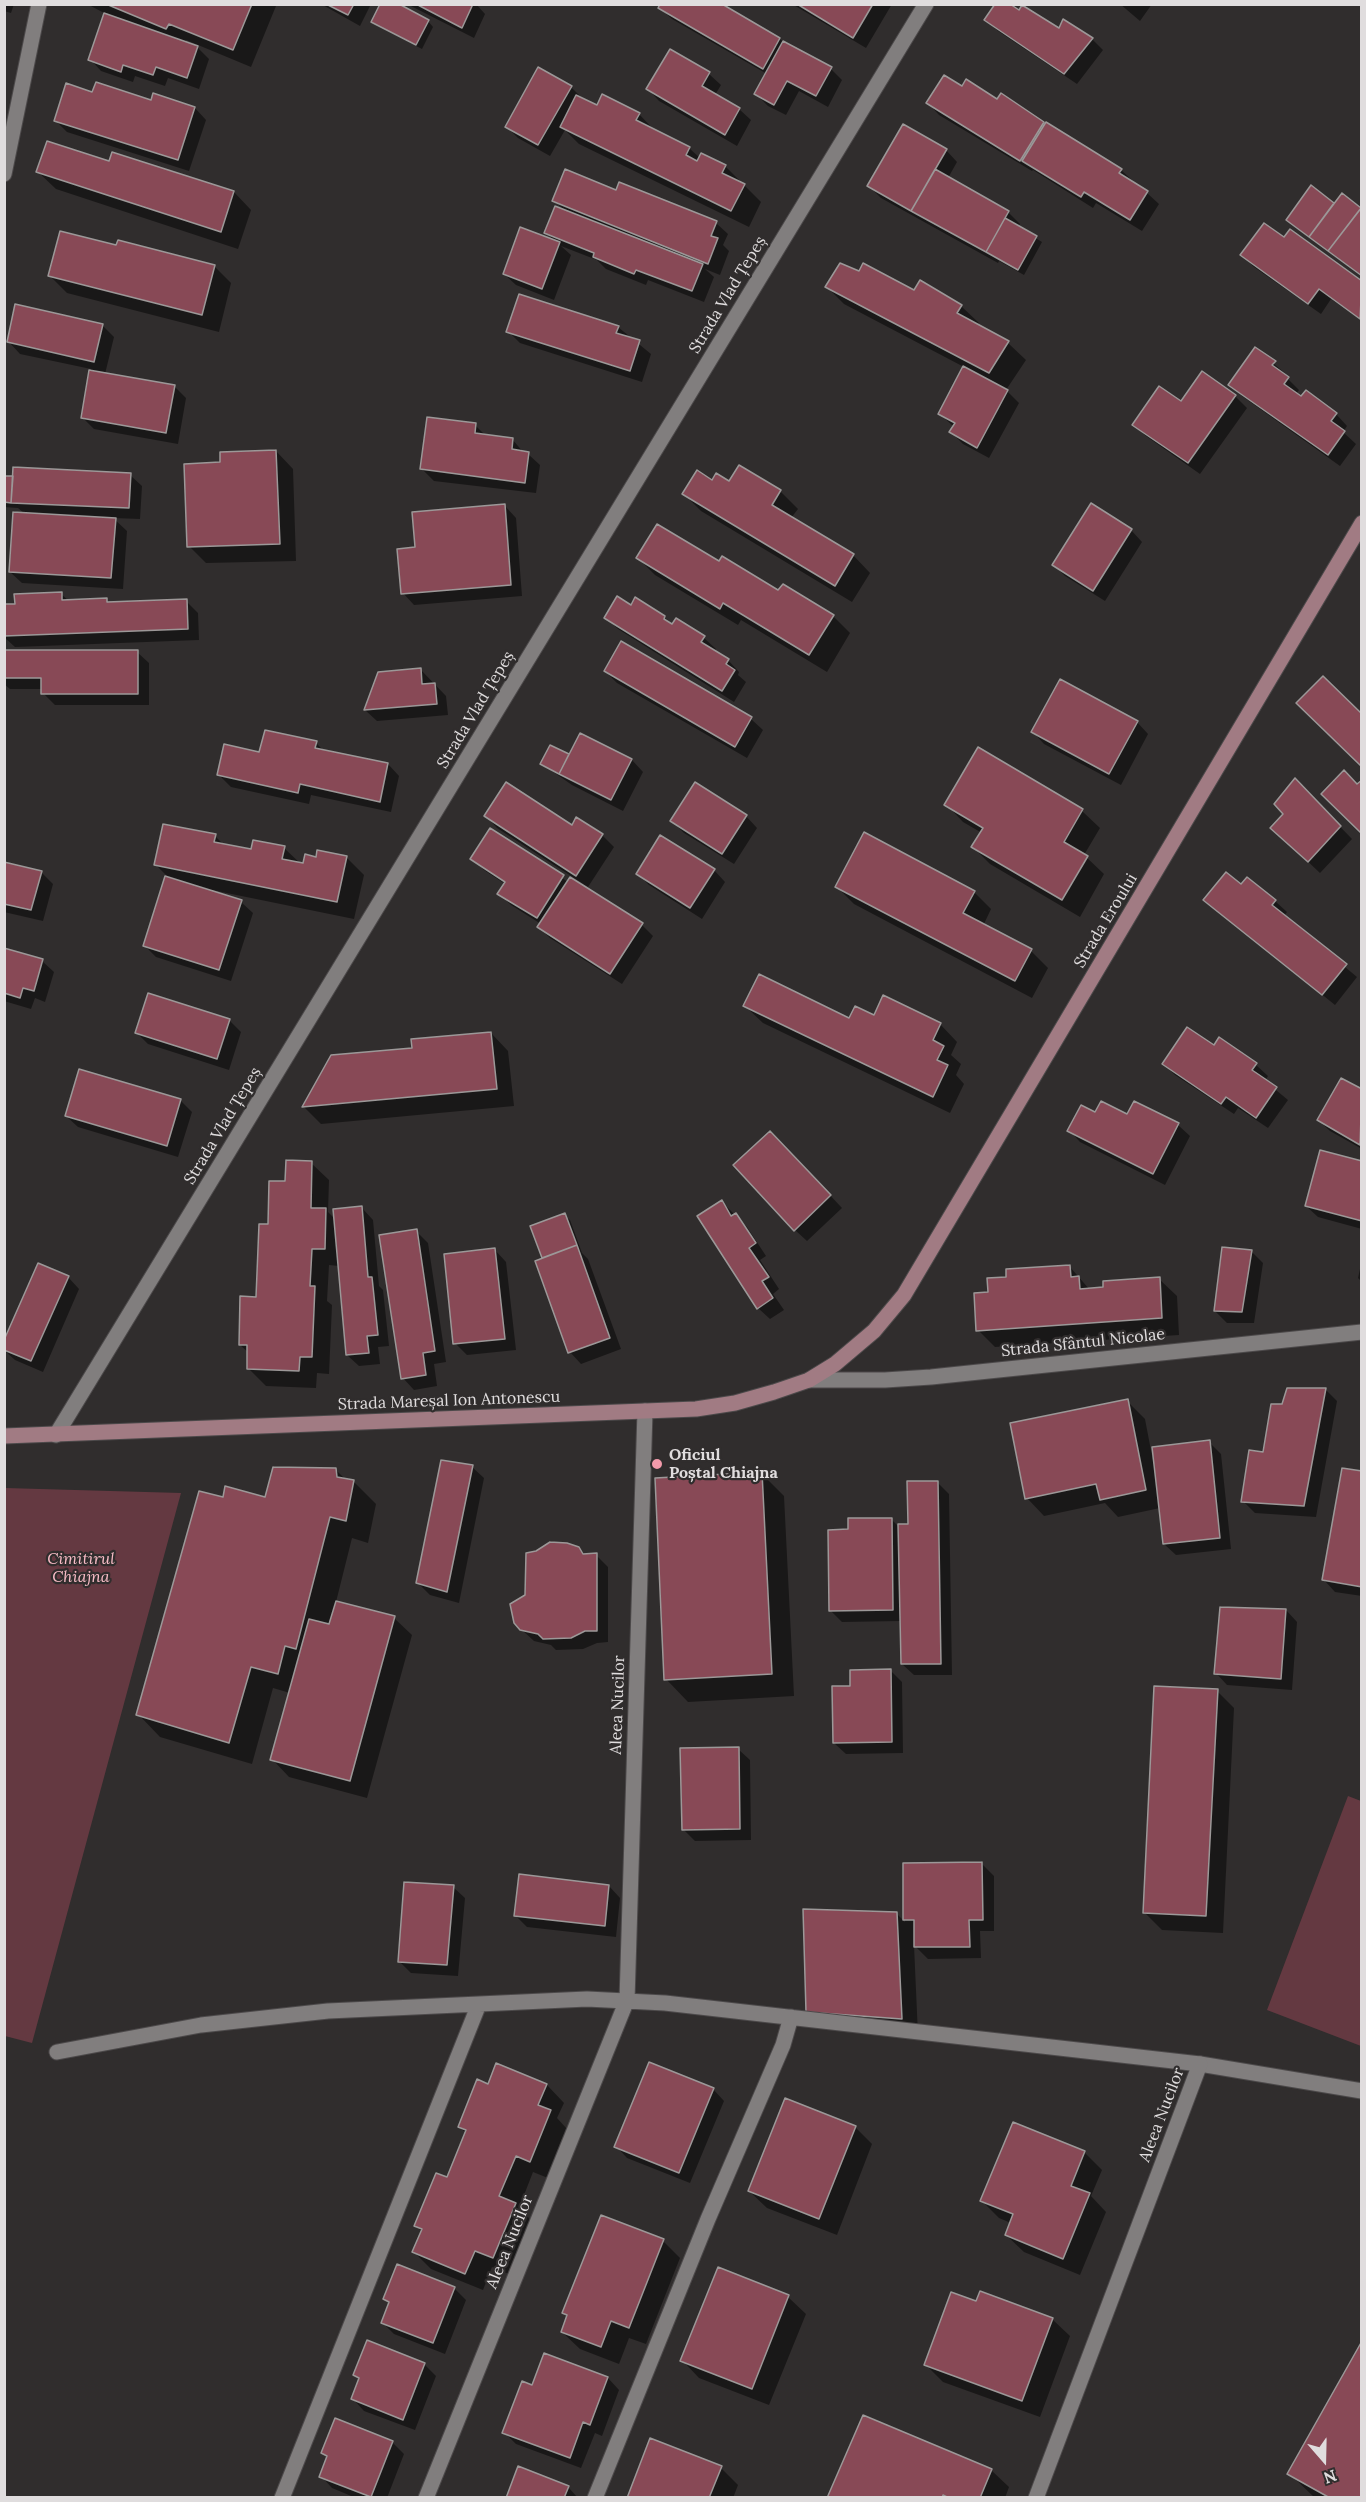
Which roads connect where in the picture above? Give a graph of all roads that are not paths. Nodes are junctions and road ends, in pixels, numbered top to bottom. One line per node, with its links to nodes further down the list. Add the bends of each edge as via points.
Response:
1 (39, 4): 3 (street)
2 (926, 4): 9 (street, Strada Vlad Țepeș)
3 (4, 174)
4 (1362, 523): 5 (main road, Strada Eroului, via 904,1294)
5 (874, 1331): 7 (main road, Strada Mareșal Ion Antonescu, via 835,1365)
6 (1362, 1332): 7 (street, Strada Sfântul Nicolae, via 931,1377)
7 (809, 1380): 8 (main road, Strada Mareșal Ion Antonescu, via 735,1403)
8 (645, 1411): 9 (main road, Strada Mareșal Ion Antonescu); 11 (street, Aleea Nucilor)
9 (56, 1435): 10 (main road, Strada Mareșal Ion Antonescu)
10 (4, 1436)
11 (627, 2000): 12 (street, Aleea Nucilor); 13 (street, Aleea Nucilor); 18 (street, Aleea Nucilor)
12 (479, 2004): 14 (street, Aleea Nucilor, via 328,2012 201,2025); 17 (street)
13 (791, 2017): 15 (street, Aleea Nucilor); 19 (street, via 783,2045)
14 (57, 2052)
15 (1200, 2064): 16 (street); 20 (street, Aleea Nucilor)
16 (1362, 2091)
17 (282, 2498)
18 (426, 2498)
19 (595, 2498)
20 (1036, 2498)

